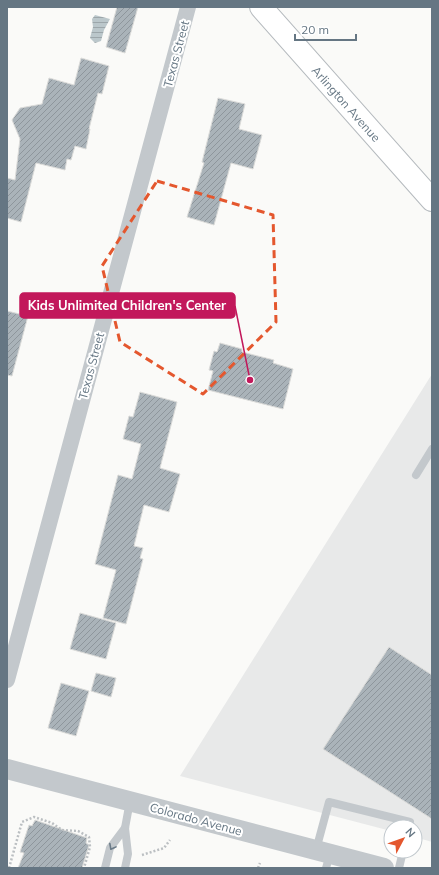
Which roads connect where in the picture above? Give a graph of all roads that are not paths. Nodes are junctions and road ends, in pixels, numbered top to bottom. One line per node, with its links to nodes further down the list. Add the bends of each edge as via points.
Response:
1 (188, 7): 6 (street, Texas Street)
2 (261, 7): 3 (main road, Arlington Avenue)
3 (432, 200)
4 (432, 449): 5 (lane)
5 (416, 475)
6 (7, 680)
7 (7, 769): 8 (street, Colorado Avenue)
8 (130, 801): 10 (lane); 11 (street, Colorado Avenue)
9 (398, 819): 11 (lane, via 329,802)
10 (125, 828): 12 (lane, one-way to 12, via 110,848); 13 (lane, via 128,854)
11 (324, 857): 14 (street, Colorado Avenue)
12 (105, 868)
13 (125, 868)
14 (384, 868)

